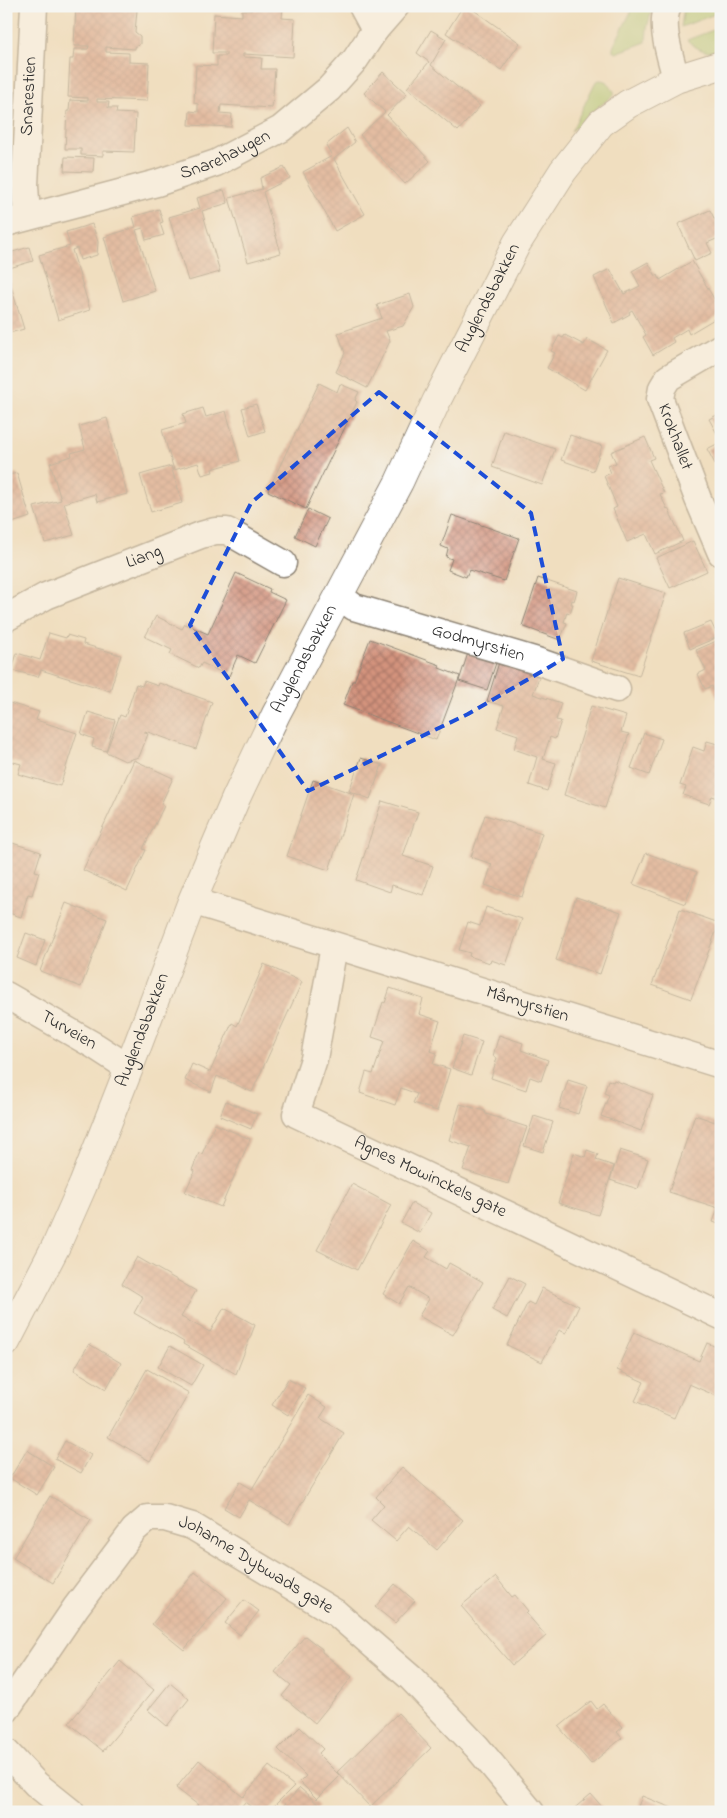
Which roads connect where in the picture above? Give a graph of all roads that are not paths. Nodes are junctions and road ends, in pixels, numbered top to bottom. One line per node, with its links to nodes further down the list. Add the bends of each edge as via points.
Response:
1 (34, 6): 8 (street, Snarestien, via 26,185)
2 (362, 6): 5 (street)
3 (396, 6): 5 (street, Snarehaugen)
4 (668, 6): 7 (street, via 665,12 666,41)
5 (375, 30): 8 (street, Snarehaugen, via 355,60 328,89 281,129 242,151 157,183)
6 (721, 65): 7 (street, Auglendsbakken)
7 (676, 79): 12 (street, Auglendsbakken, via 628,104 601,123 563,171 513,252)
8 (16, 220)
9 (721, 347): 10 (street, Krokhallet, via 668,378 660,399)
10 (721, 553)
11 (283, 563): 13 (street, Liang, via 227,531 215,531 46,596)
12 (339, 596): 14 (street, Godmyrstien, via 354,606 537,661); 15 (street, Auglendsbakken, via 276,714)
13 (6, 618)
14 (617, 689)
15 (192, 901): 16 (street, Måmyrstien); 19 (street, Auglendsbakken)
16 (334, 946): 18 (street, Måmyrstien); 20 (street, Agnes Mowinckels gate, via 314,1059 296,1114)
17 (6, 995): 19 (street, Turveien)
18 (721, 1065)
19 (129, 1068): 21 (street, Auglendsbakken, via 57,1244)
20 (721, 1316)
21 (6, 1342)
22 (6, 1710): 24 (street, Johanne Dybwads gate, via 76,1606 134,1530 148,1518 165,1518 192,1526 336,1613 410,1678 477,1747)
23 (6, 1752): 25 (street, via 36,1784)
24 (520, 1808)
25 (71, 1812)

